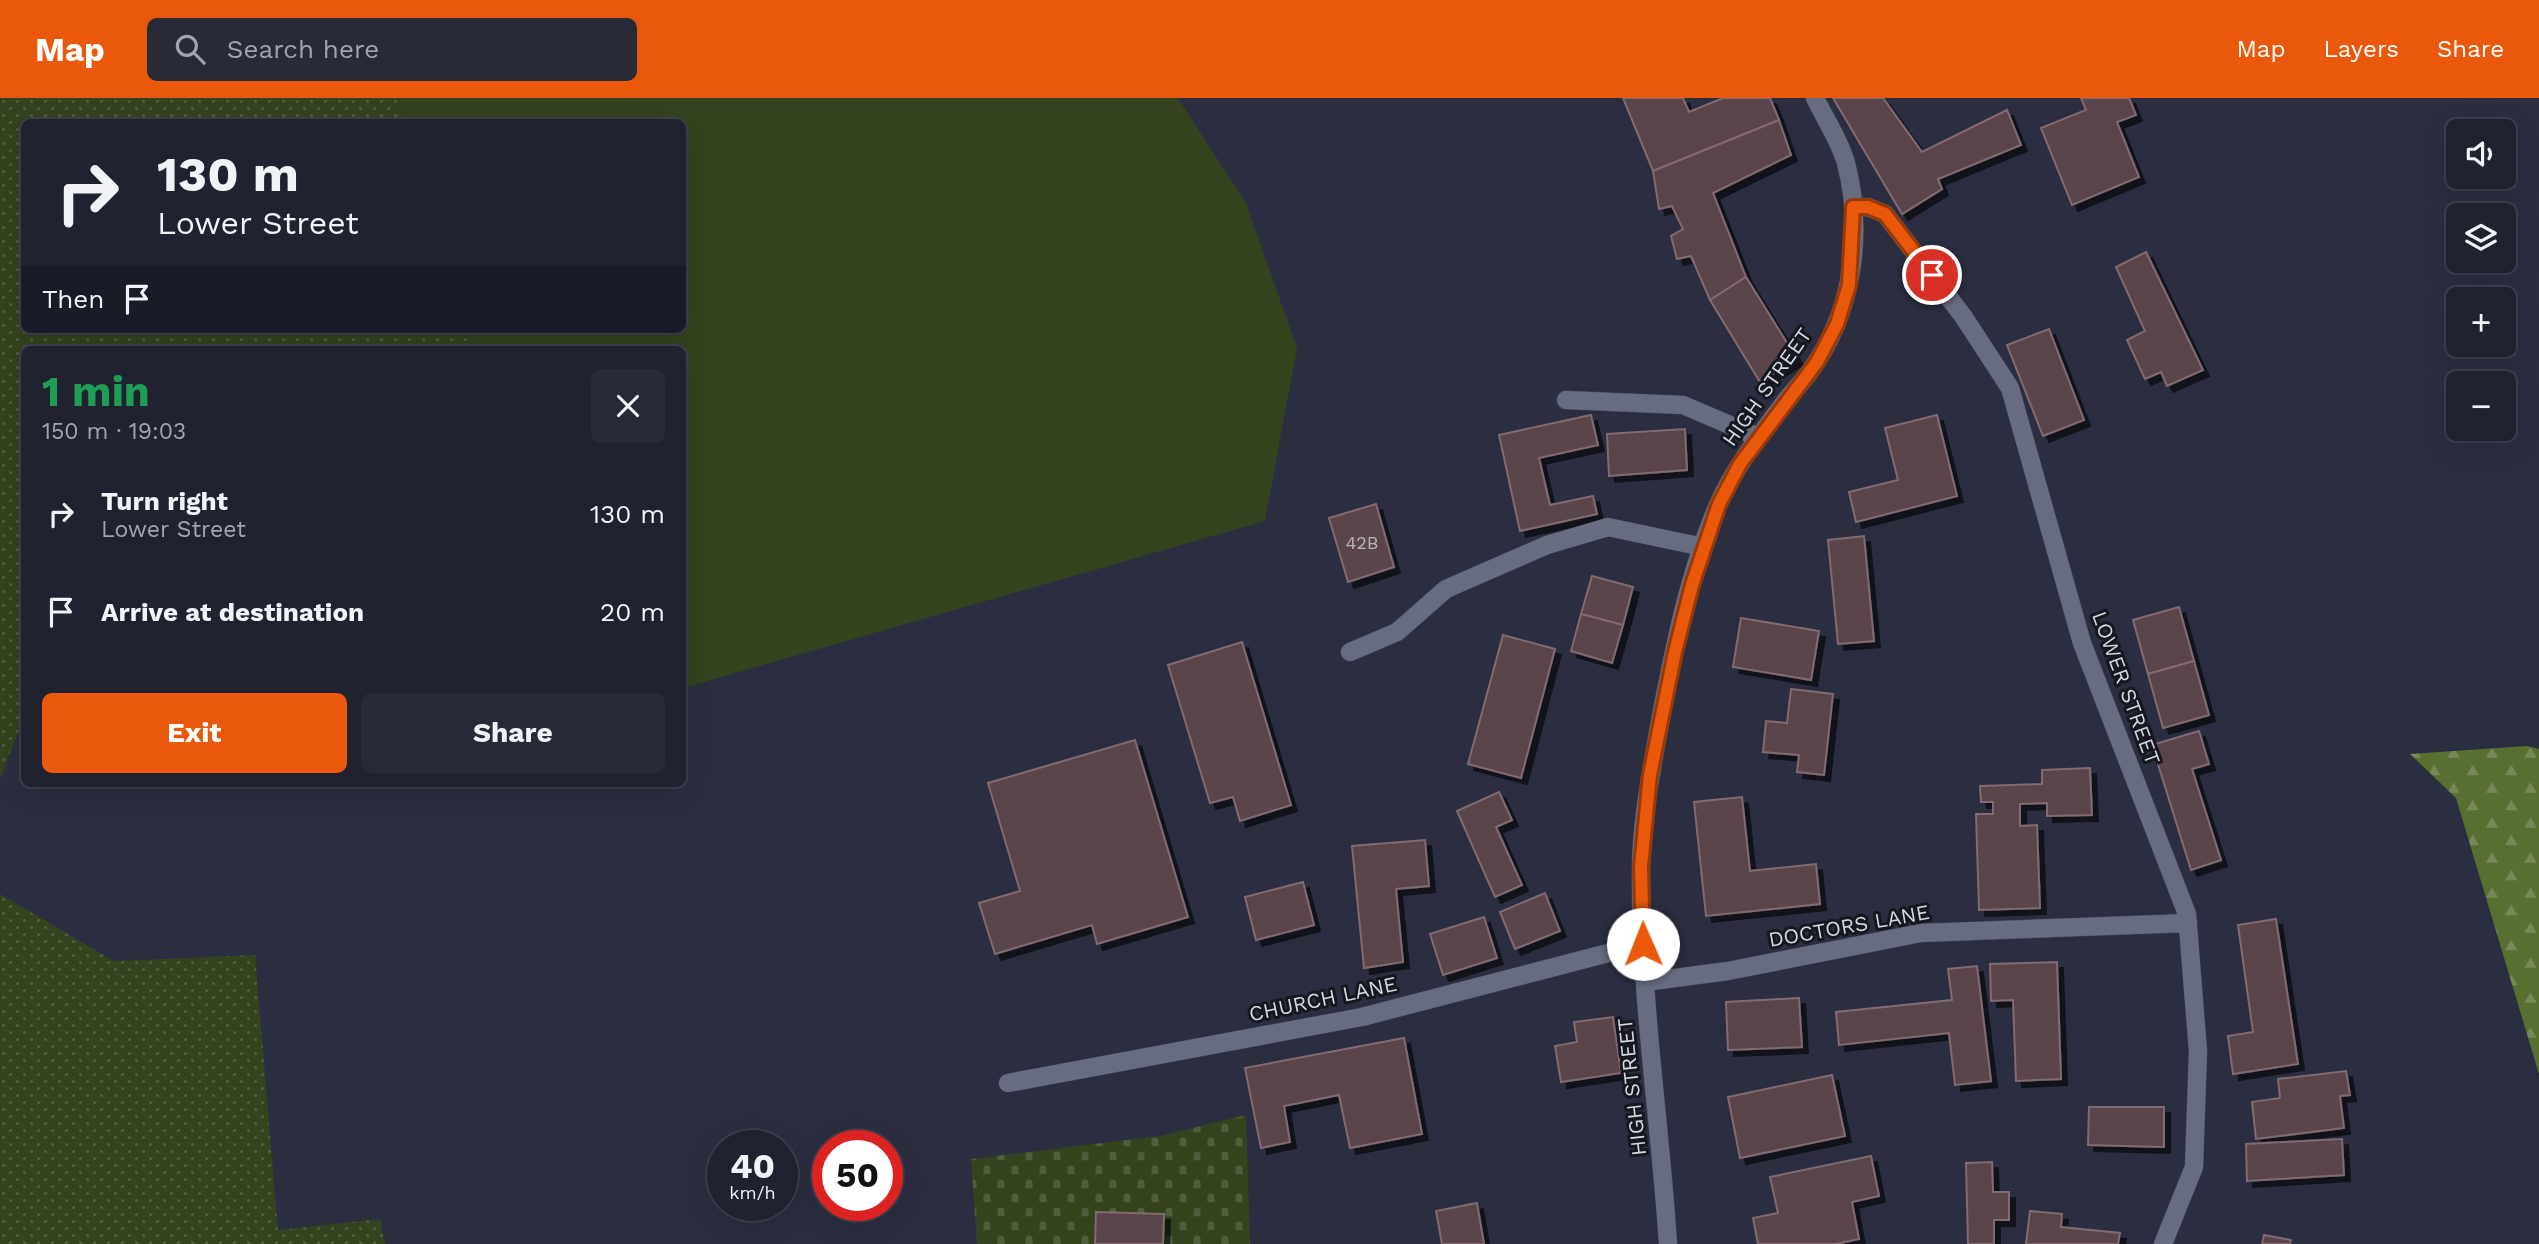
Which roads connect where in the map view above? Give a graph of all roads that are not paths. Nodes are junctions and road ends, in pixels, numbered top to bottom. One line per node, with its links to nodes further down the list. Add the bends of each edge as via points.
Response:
1 (1815, 98): 2 (street, HIGH STREET, via 1846,161)
2 (1853, 207): 4 (street, HIGH STREET, via 1849,285 1837,324 1817,362); 7 (street, LOWER STREET, via 1885,214 1964,316 2010,388 2082,643)
3 (1566, 400): 4 (street, via 1683,405)
4 (1758, 437): 5 (street, HIGH STREET, via 1719,504)
5 (1703, 547): 6 (street, via 1608,527 1547,545 1446,589 1397,632); 8 (street, HIGH STREET, via 1680,628 1650,775 1641,867)
6 (1350, 652)
7 (2188, 923): 9 (street, DOCTORS LANE, via 1921,933 1728,971); 12 (street, LOWER STREET, via 2198,1051 2194,1167)
8 (1643, 944): 9 (street, HIGH STREET); 10 (street, CHURCH LANE, via 1362,1017)
9 (1645, 982): 11 (street, HIGH STREET)
10 (1008, 1083)
11 (1668, 1244)
12 (2163, 1244)

